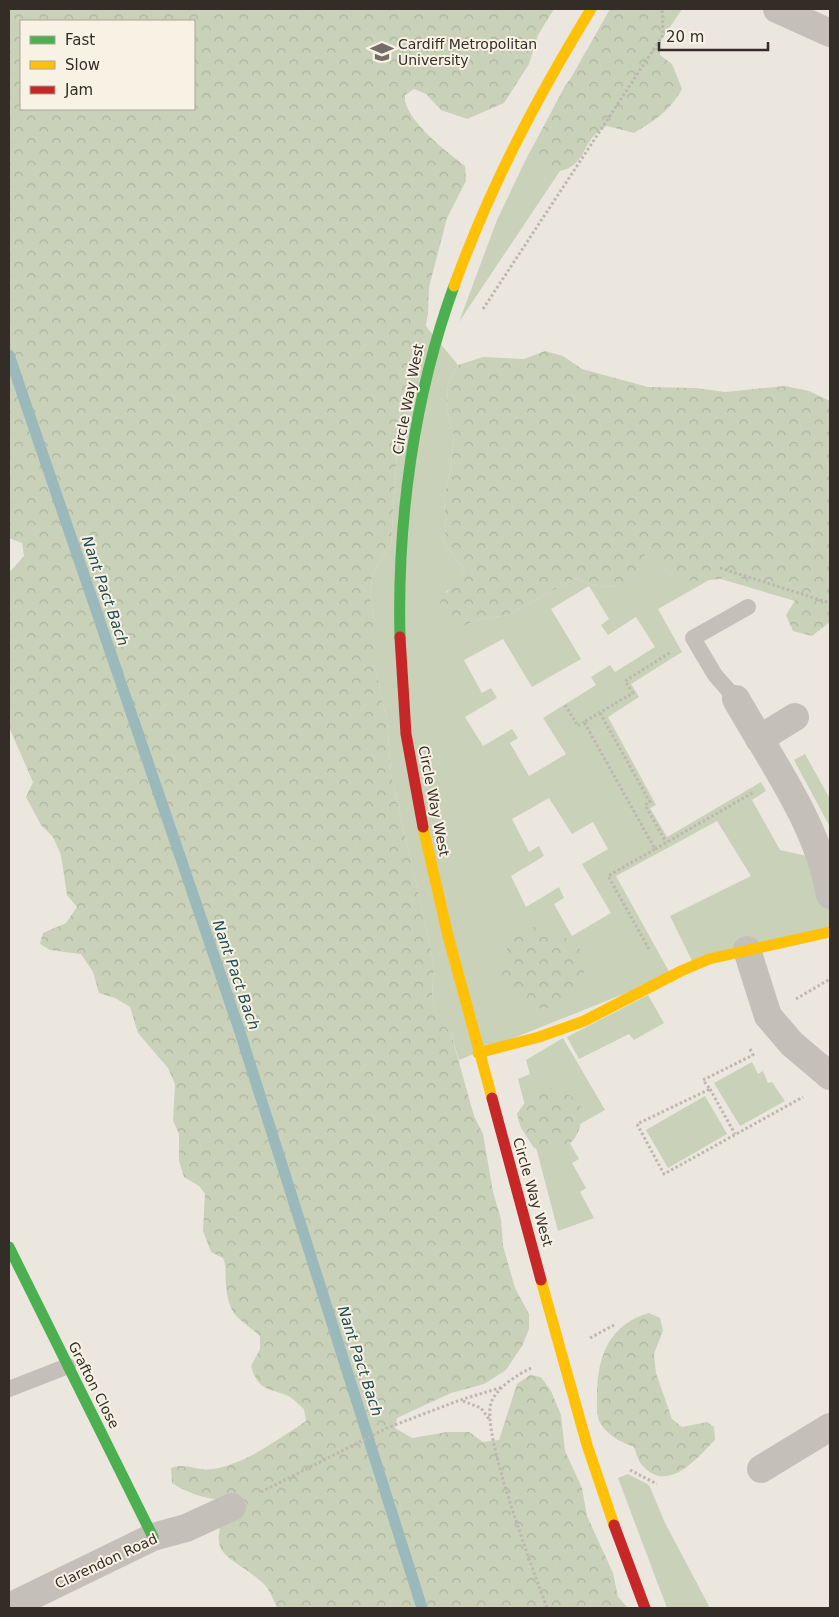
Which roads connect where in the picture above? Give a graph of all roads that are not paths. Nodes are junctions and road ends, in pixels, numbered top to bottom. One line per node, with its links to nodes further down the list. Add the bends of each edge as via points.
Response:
1 (591, 9): 11 (street, Circle Way West, via 515,140 472,237 432,352 415,428 408,483 400,598 406,736 445,927)
2 (777, 9): 3 (street)
3 (830, 33)
4 (748, 607): 5 (lane, via 694,638 715,675)
5 (736, 699): 7 (street)
6 (795, 717): 7 (street)
7 (759, 739): 8 (street, via 815,843)
8 (830, 895)
9 (830, 932): 10 (street)
10 (747, 950): 11 (street, via 694,965 576,1024); 12 (street, via 768,1016 792,1044)
11 (478, 1054): 21 (street, Circle Way West, via 591,1462)
12 (830, 1076)
13 (9, 1247): 14 (street, Grafton Close)
14 (68, 1366): 15 (lane); 19 (street, Grafton Close)
15 (9, 1389)
16 (830, 1428): 17 (street)
17 (761, 1469)
18 (232, 1507): 19 (street, Clarendon Road, via 186,1528)
19 (153, 1537): 20 (street, Clarendon Road)
20 (9, 1607)
21 (645, 1608)

